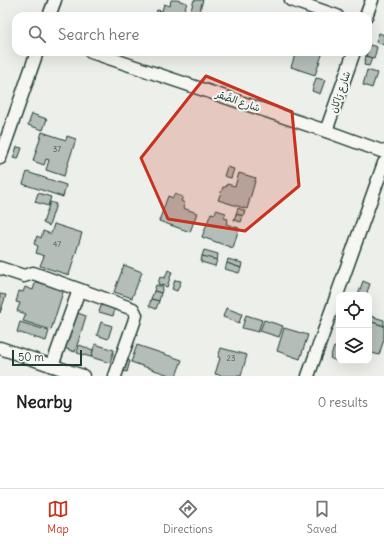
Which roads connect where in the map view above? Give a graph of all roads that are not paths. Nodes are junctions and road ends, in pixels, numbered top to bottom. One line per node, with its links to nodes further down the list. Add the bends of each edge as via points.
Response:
1 (55, 0): 4 (street)
2 (291, 0): 5 (street)
3 (372, 0): 6 (street)
4 (50, 12)
5 (326, 12)
6 (368, 12)
7 (36, 56): 12 (street)
8 (103, 56): 10 (street, شارع الصَّقر)
9 (353, 56): 10 (street, شارع رَاكان)
10 (326, 131): 11 (street, شارع الصَّقر)
11 (384, 152)
12 (0, 158)
13 (384, 163): 20 (street)
14 (0, 268): 15 (street, via 24,276 33,273)
15 (79, 290): 17 (street); 19 (street, via 134,310 134,322)
16 (0, 348): 17 (street)
17 (52, 366): 18 (street)
18 (82, 376)
19 (115, 376)
20 (308, 376)

